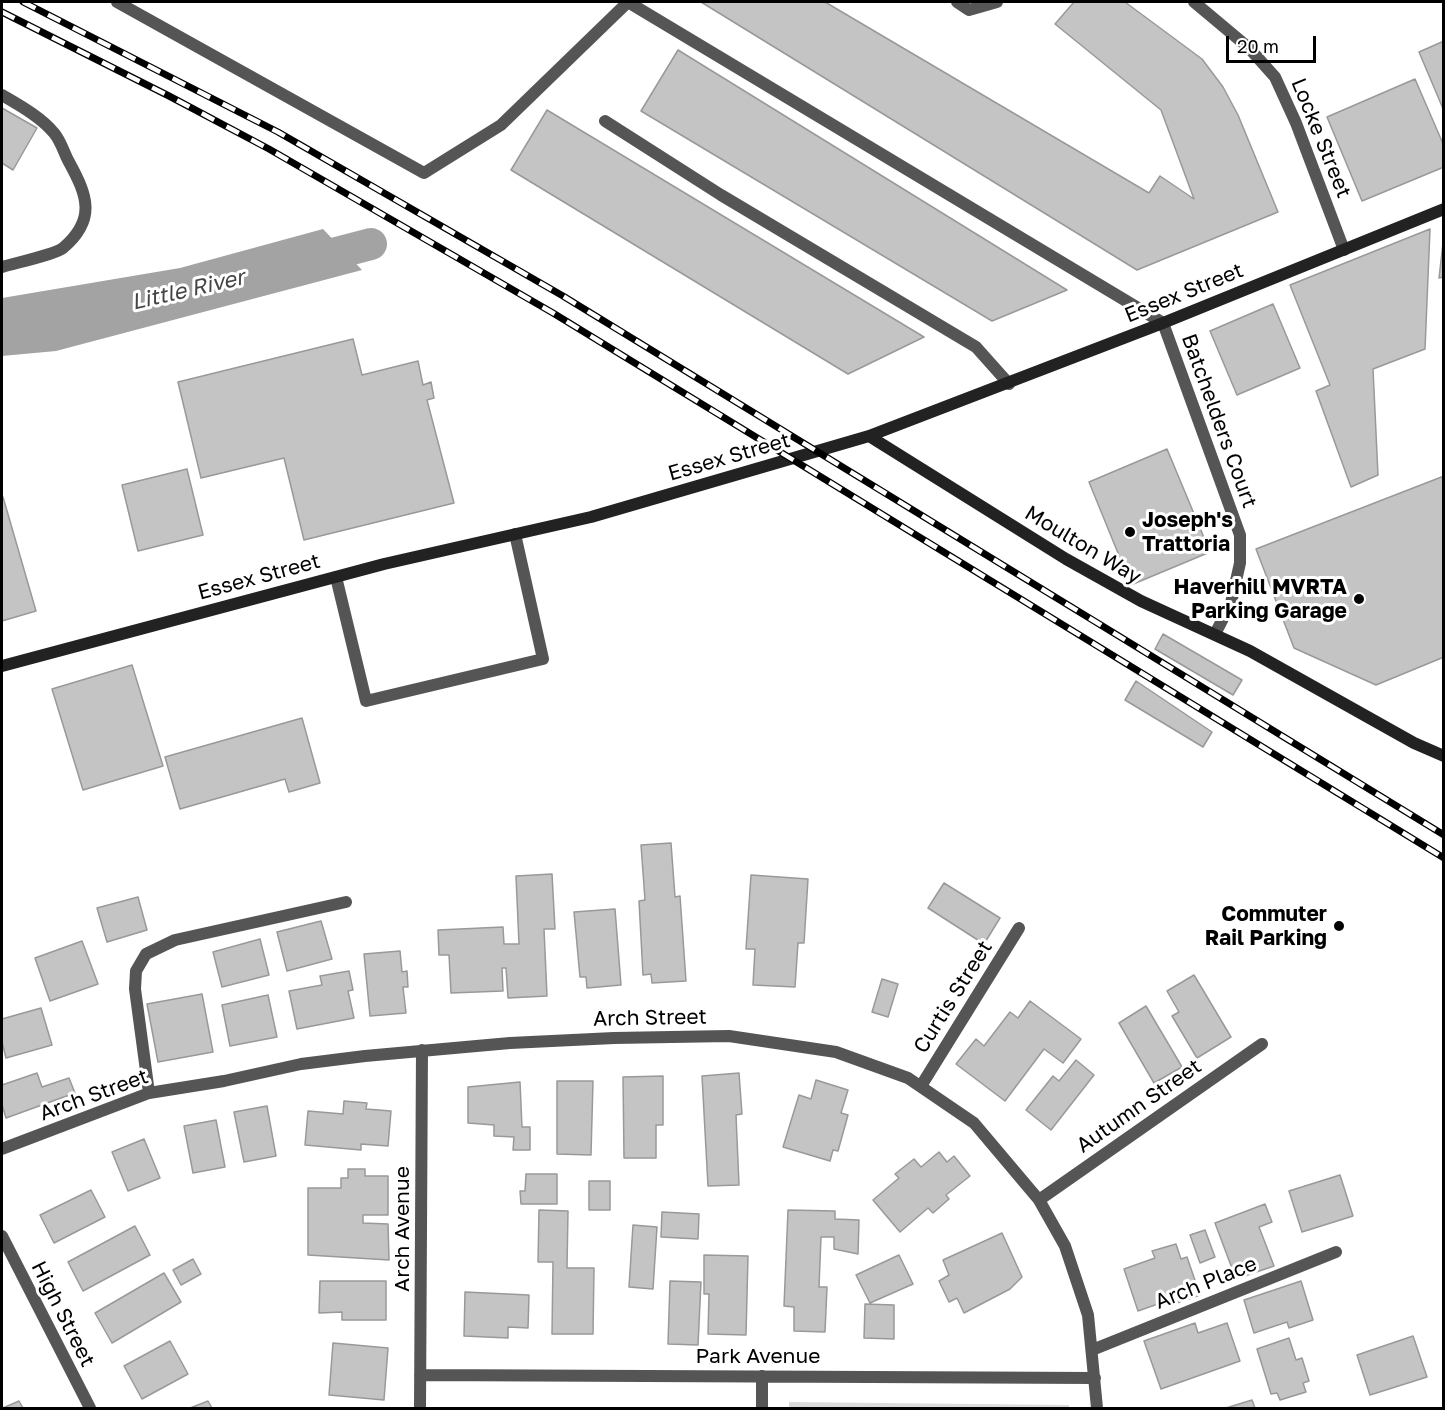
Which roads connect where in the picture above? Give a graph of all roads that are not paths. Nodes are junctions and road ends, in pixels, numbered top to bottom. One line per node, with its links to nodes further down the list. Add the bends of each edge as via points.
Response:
1 (117, 2): 2 (street, via 424,173 501,124)
2 (628, 2): 11 (street)
3 (957, 2): 4 (street, via 969,10)
4 (998, 2)
5 (1194, 2): 9 (street, Locke Street, via 1249,48 1275,76)
6 (2, 95): 10 (street, via 55,134 83,187 87,206 75,236 61,250)
7 (605, 121): 12 (street, via 976,347)
8 (1443, 209): 9 (main road, Essex Street)
9 (1344, 250): 11 (main road, Essex Street)
10 (2, 267)
11 (1163, 323): 12 (main road, Essex Street); 16 (street, Batchelders Court, via 1240,535 1240,563 1231,603)
12 (1009, 384): 13 (main road, Essex Street)
13 (869, 436): 14 (main road, Essex Street, via 591,517); 16 (main road, Moulton Way, via 1141,602)
14 (515, 534): 15 (main road, Essex Street); 15 (street, via 543,659 366,701)
15 (336, 577): 17 (main road, Essex Street)
16 (1215, 634): 18 (main road, Moulton Way)
17 (2, 666)
18 (1443, 756)
19 (346, 902): 24 (street, via 175,940 146,954 136,971 135,989)
20 (1019, 928): 23 (street, Curtis Street)
21 (1262, 1044): 26 (street, Autumn Street)
22 (422, 1050): 23 (street, Arch Street, via 522,1042 729,1036 836,1052); 24 (street, Arch Street, via 301,1064); 30 (street, Arch Avenue)
23 (921, 1086): 26 (street, Arch Street, via 974,1123)
24 (149, 1093): 25 (street, Arch Street)
25 (2, 1149)
26 (1039, 1200): 29 (street, Arch Street, via 1065,1245 1088,1315)
27 (2, 1236): 33 (street, High Street)
28 (1336, 1252): 29 (street, Arch Place)
29 (1092, 1350): 32 (street, Arch Street)
30 (420, 1375): 31 (street, Park Avenue); 34 (street, Arch Avenue)
31 (762, 1376): 32 (street, Park Avenue); 35 (street)
32 (1095, 1378): 36 (street, Arch Street)
33 (90, 1408)
34 (420, 1408)
35 (762, 1408)
36 (1097, 1408)

